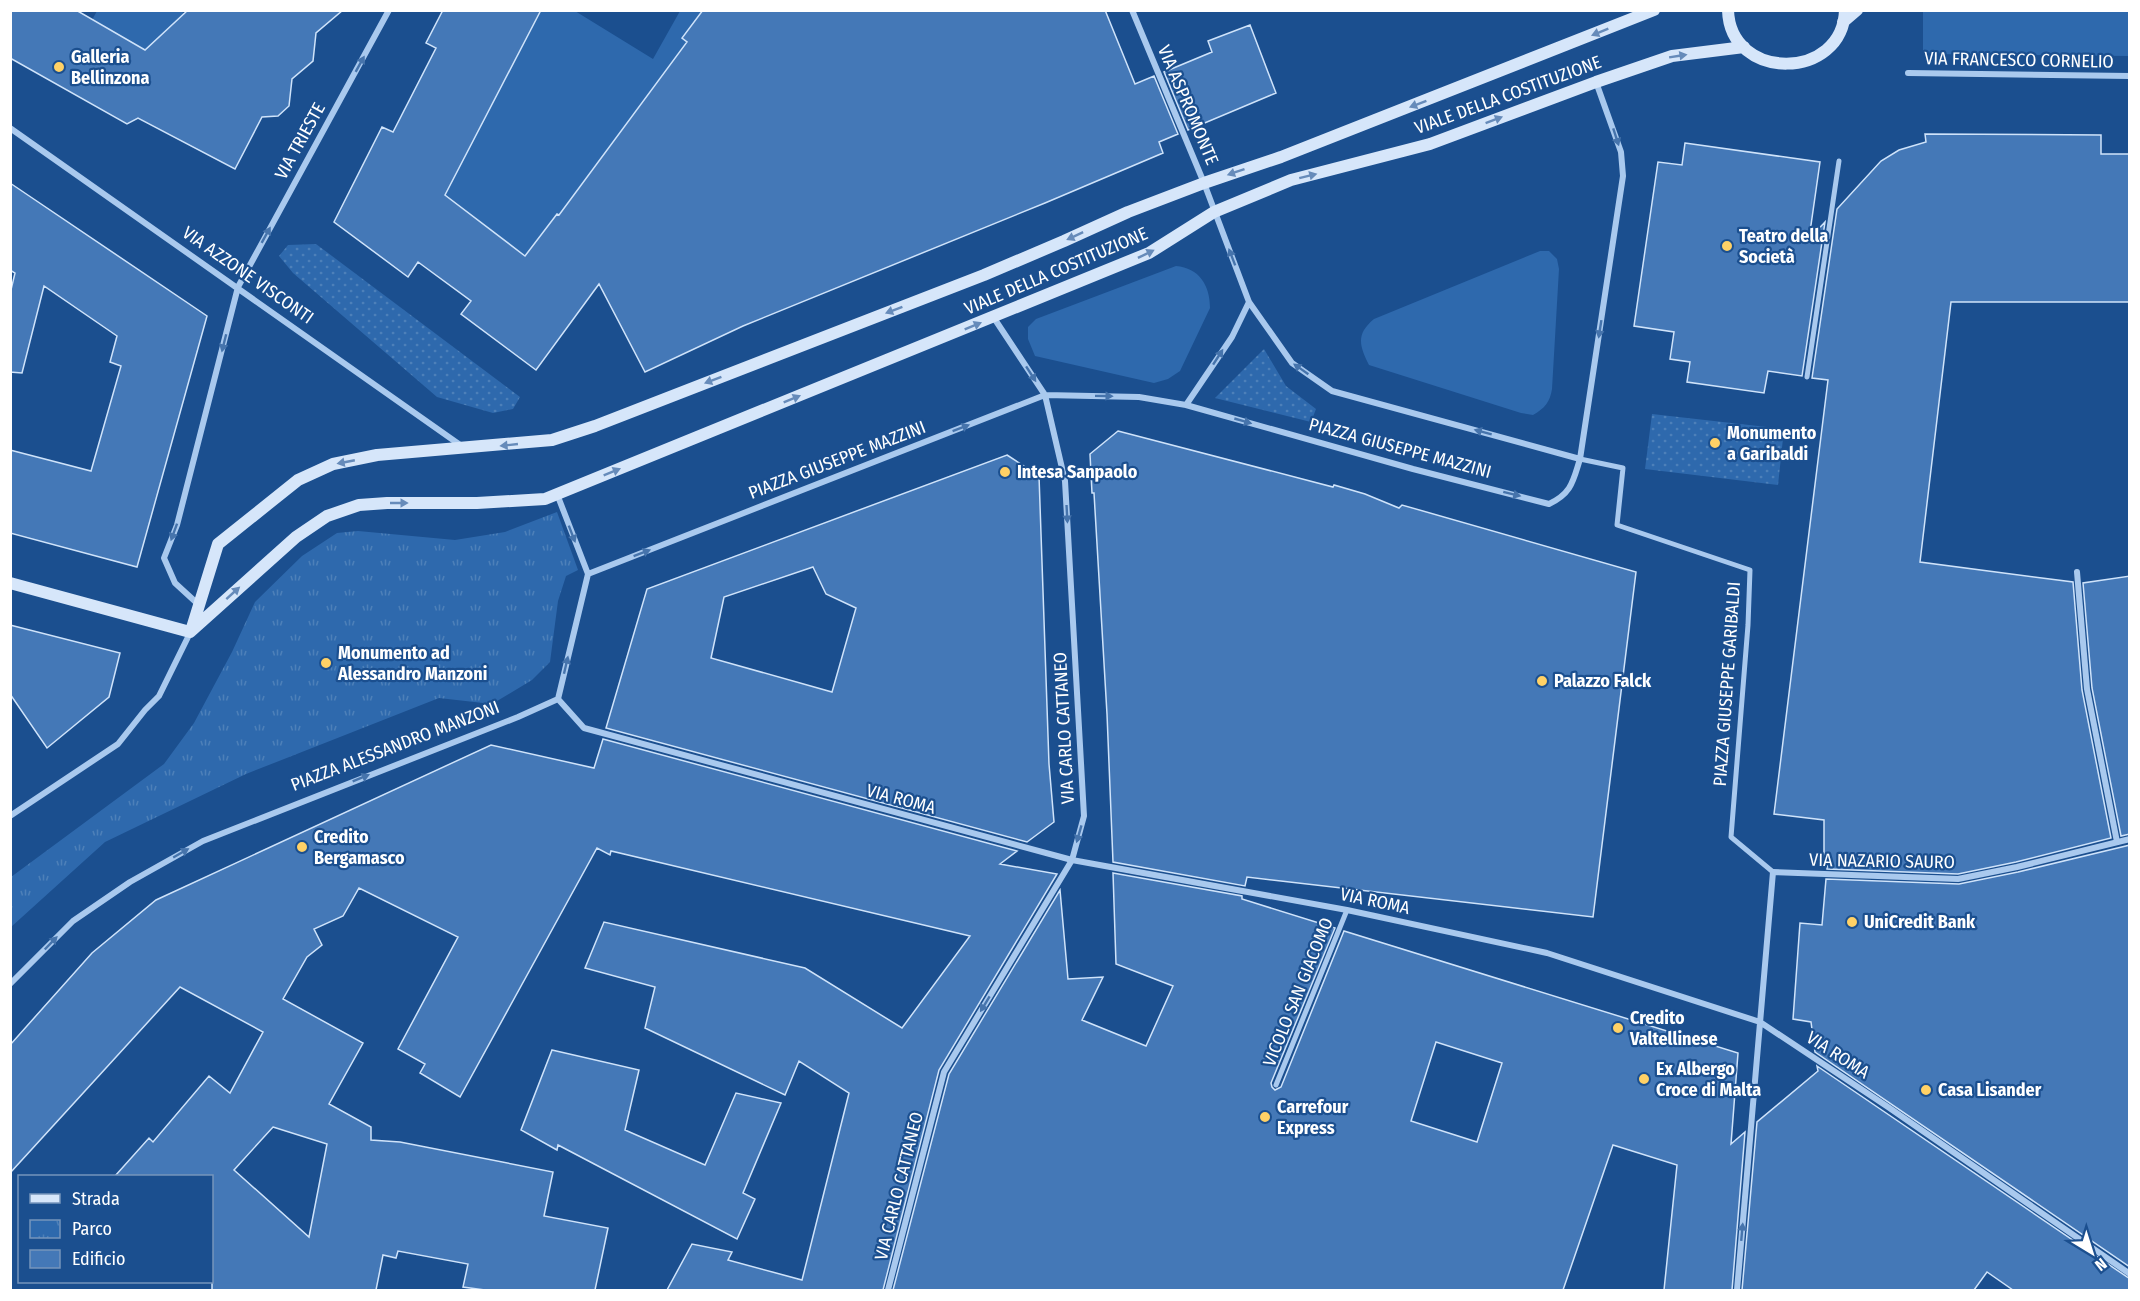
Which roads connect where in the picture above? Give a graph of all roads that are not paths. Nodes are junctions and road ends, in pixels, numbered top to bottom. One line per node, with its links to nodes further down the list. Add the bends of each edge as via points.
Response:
1 (389, 10): 15 (street, VIA TRIESTE, one-way to 1)
2 (1132, 10): 13 (street, VIA ASPROMONTE)
3 (1654, 10): 13 (main road, VIALE DELLA COSTITUZIONE, one-way to 13, via 1292,153)
4 (1728, 10): 7 (main road, via 1733,32)
5 (1857, 10): 6 (main road)
6 (1844, 16): 7 (main road, via 1833,42 1809,60 1780,65 1766,62)
7 (1744, 47): 10 (main road, VIALE DELLA COSTITUZIONE, one-way to 7, via 1672,56)
8 (1908, 73): 9 (street, VIA FRANCESCO CORNELIO)
9 (2130, 76)
10 (1596, 82): 14 (main road, VIALE DELLA COSTITUZIONE, one-way to 10, via 1291,180 1430,144); 22 (street, PIAZZA GIUSEPPE MAZZINI, one-way to 22, via 1621,152 1623,176)
11 (10, 128): 15 (street, VIA AZZONE VISCONTI)
12 (1839, 161): 18 (street)
13 (1204, 183): 14 (street, VIA ASPROMONTE); 21 (main road, VIALE DELLA COSTITUZIONE, one-way to 21, via 984,275 595,426 552,440)
14 (1214, 212): 16 (street, PIAZZA GIUSEPPE MAZZINI, one-way to 14); 17 (main road, VIALE DELLA COSTITUZIONE, one-way to 14, via 1149,254)
15 (238, 286): 21 (street, VIA AZZONE VISCONTI); 27 (street, VIA TRIESTE, one-way to 27, via 177,525 164,558 175,583)
16 (1249, 302): 20 (street, one-way to 16, via 1232,337); 22 (street, PIAZZA GIUSEPPE MAZZINI, one-way to 16, via 1332,391 1292,363)
17 (994, 318): 19 (street, VIA CARLO CATTANEO, one-way to 19); 23 (main road, VIALE DELLA COSTITUZIONE, one-way to 17)
18 (1807, 377)
19 (1045, 395): 20 (street, PIAZZA GIUSEPPE MAZZINI, one-way to 20, via 1139,397); 25 (street, PIAZZA GIUSEPPE MAZZINI, one-way to 19); 33 (street, VIA CARLO CATTANEO, one-way to 33, via 1066,493 1084,816)
20 (1186, 405): 22 (street, PIAZZA GIUSEPPE MAZZINI, one-way to 22, via 1550,504 1563,498 1572,485)
21 (466, 449): 27 (main road, one-way to 27, via 377,455 333,464 298,480 218,544)
22 (1580, 459): 34 (street, PIAZZA GIUSEPPE GARIBALDI, via 1623,468 1617,525 1750,570 1731,837)
23 (557, 494): 25 (street, one-way to 25); 28 (main road, one-way to 23, via 296,537 327,516 360,505 477,503)
24 (2078, 572): 32 (street, via 2087,689)
25 (588, 574): 29 (street, one-way to 25)
26 (10, 583): 28 (main road)
27 (200, 606): 28 (main road)
28 (190, 632): 30 (street, via 159,696 118,744)
29 (558, 699): 33 (street, VIA ROMA, via 584,728); 36 (street, PIAZZA ALESSANDRO MANZONI, one-way to 29, via 73,921 130,882 203,841)
30 (10, 816)
31 (2130, 839): 32 (street, VIA NAZARIO SAURO)
32 (2117, 842): 34 (street, VIA NAZARIO SAURO, via 1958,879)
33 (1072, 860): 35 (street, VIA ROMA); 40 (street, VIA CARLO CATTANEO, one-way to 40, via 944,1072)
34 (1773, 872): 37 (street)
35 (1347, 910): 37 (street, VIA ROMA, via 1547,953); 38 (street, VICOLO SAN GIACOMO)
36 (10, 984)
37 (1760, 1022): 39 (street, VIA ROMA); 41 (street, one-way to 37)
38 (1276, 1085)
39 (2130, 1274)
40 (888, 1290)
41 (1737, 1290)

